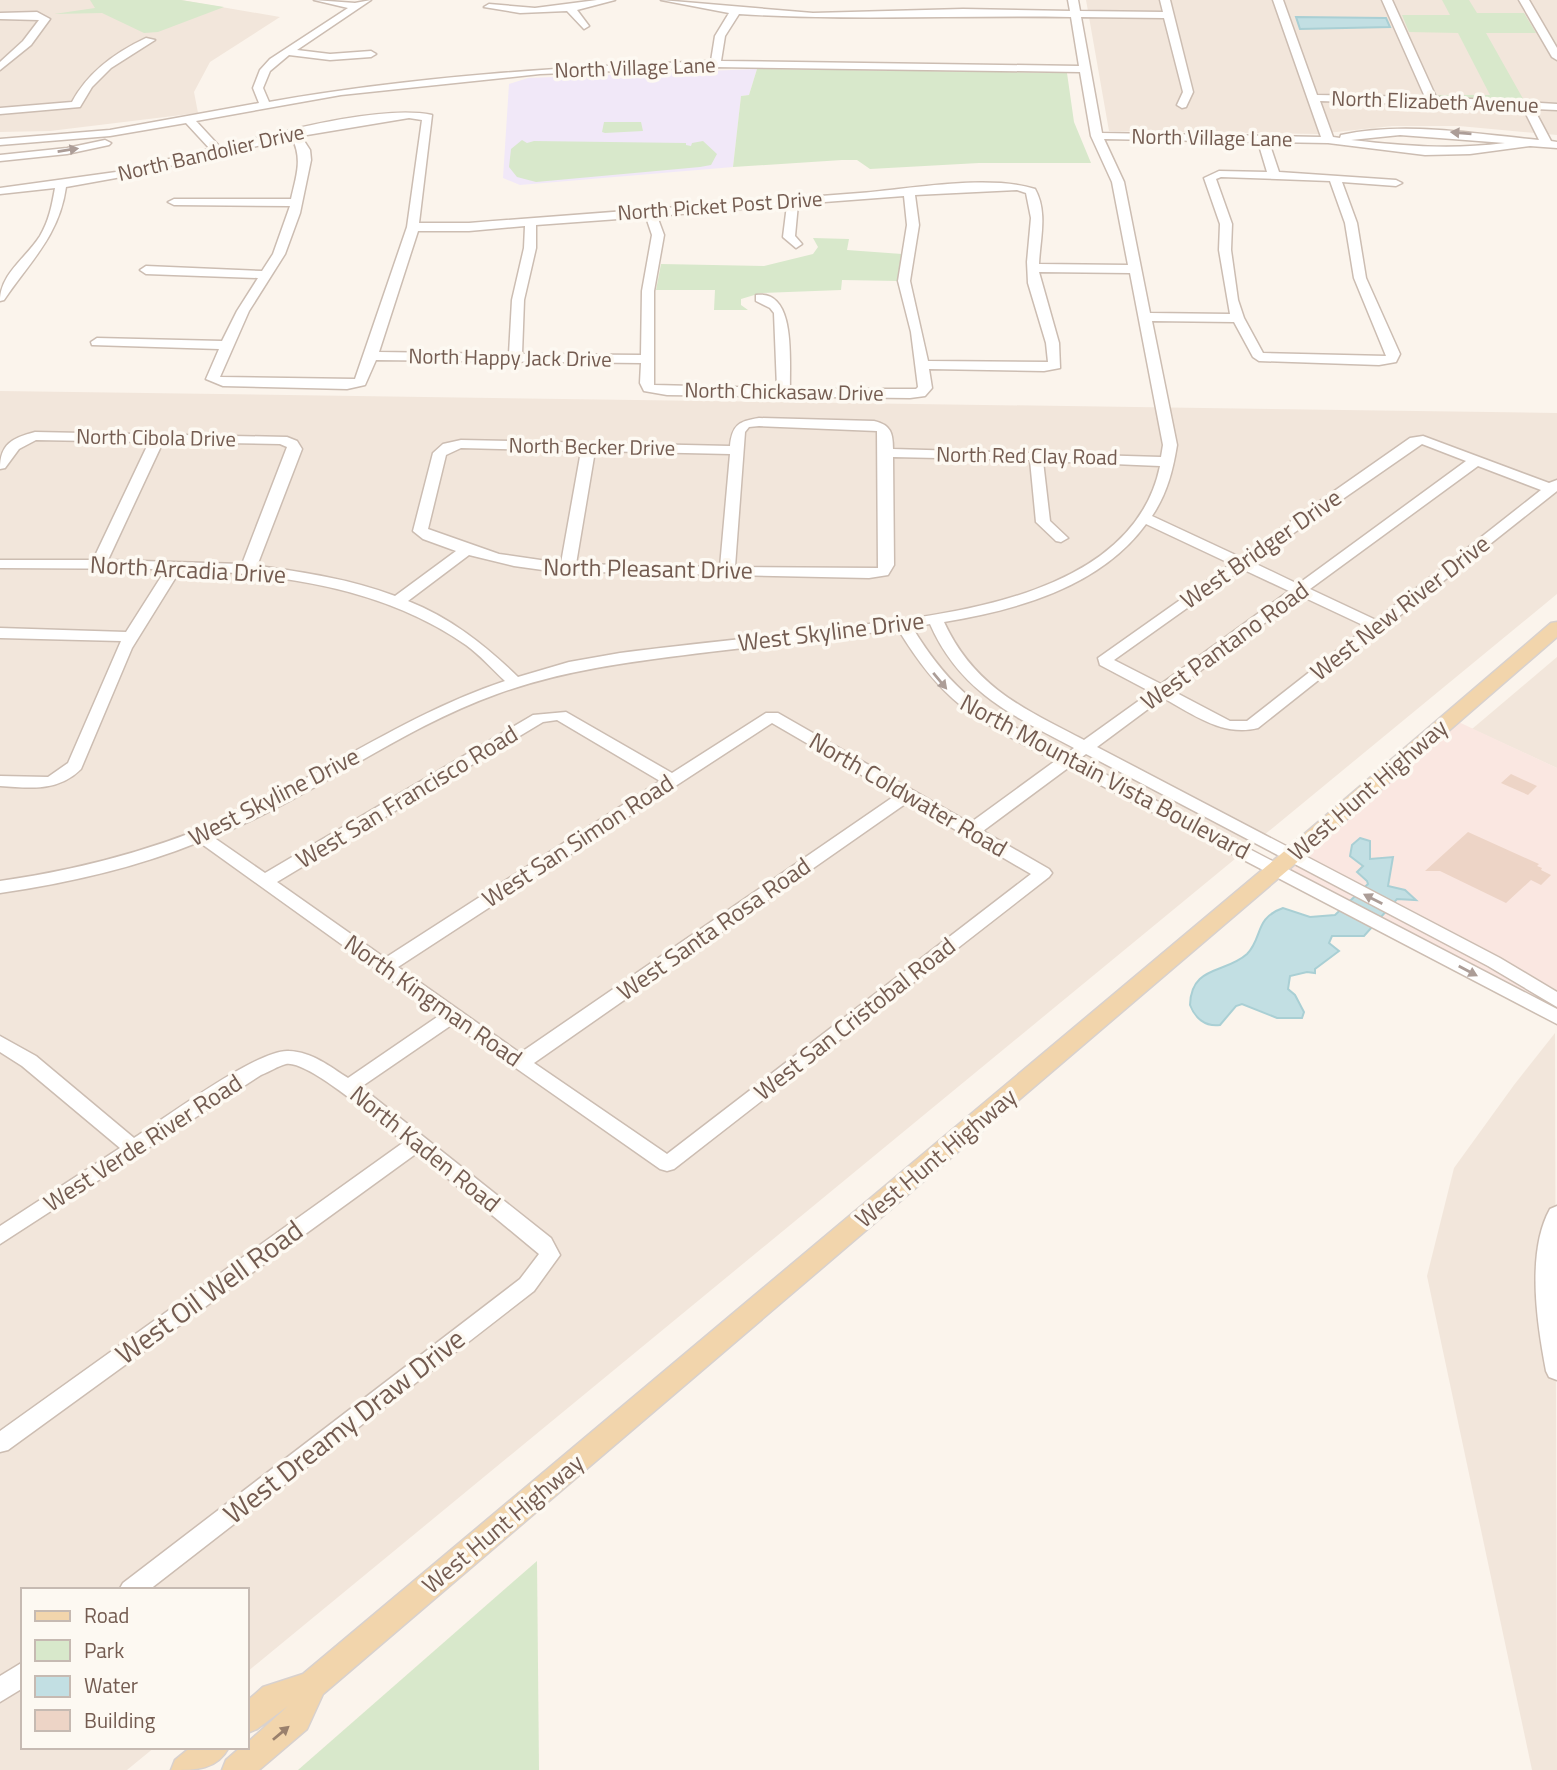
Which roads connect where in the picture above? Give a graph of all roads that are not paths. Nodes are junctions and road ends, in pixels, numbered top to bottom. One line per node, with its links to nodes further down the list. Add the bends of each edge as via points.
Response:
1 (319, 0): 10 (street)
2 (610, 0): 12 (street)
3 (1029, 0): 14 (street)
4 (1073, 0): 15 (street, West Skyline Drive)
5 (1165, 0): 16 (street)
6 (1278, 0): 26 (street)
7 (1387, 0): 27 (street)
8 (1524, 0): 22 (street)
9 (675, 1): 13 (street)
10 (361, 3): 20 (street)
11 (489, 7): 12 (street, via 526,11)
12 (570, 8): 18 (street)
13 (736, 11): 14 (street, via 925,8); 23 (street, via 719,33)
14 (1031, 13): 15 (street)
15 (1076, 14): 16 (street); 25 (street, West Skyline Drive)
16 (1169, 15): 29 (street, via 1188,92)
17 (0, 16): 24 (street, via 44,16 36,32)
18 (583, 26)
19 (150, 40): 32 (street, via 92,81 76,105)
20 (287, 52): 21 (street, via 330,57); 28 (street, via 261,79 260,96)
21 (371, 54)
22 (1557, 57)
23 (716, 64): 25 (street, North Village Lane); 28 (street, North Village Lane, via 501,74)
24 (0, 66)
25 (1085, 69): 35 (street, West Skyline Drive)
26 (1313, 98): 27 (street, North Elizabeth Avenue); 37 (street)
27 (1432, 100): 30 (street, North Elizabeth Avenue)
28 (265, 104): 33 (street, North Village Lane)
29 (1182, 105)
30 (1527, 106): 31 (street, North Elizabeth Avenue); 40 (street)
31 (1557, 107)
32 (3, 114)
33 (190, 120): 38 (street, North Village Lane, via 110,133); 41 (street); 42 (street, North Village Lane, one-way to 33, via 92,146)
34 (295, 134): 41 (street, North Bandolier Drive); 51 (street, via 305,160); 54 (street, North Bandolier Drive, via 423,114 428,117)
35 (1097, 136): 36 (street, North Village Lane); 57 (street, West Skyline Drive, via 1118,182)
36 (1262, 139): 37 (street, North Village Lane); 43 (street)
37 (1328, 140): 39 (street, North Village Lane, via 1425,152); 39 (street, North Village Lane, one-way to 37, via 1422,131)
38 (0, 142)
39 (1528, 143): 40 (street, North Village Lane)
40 (1552, 145)
41 (217, 150): 46 (street, North Bandolier Drive)
42 (0, 158)
43 (1274, 175): 44 (street); 63 (street, via 1210,178 1226,224 1227,273)
44 (1335, 178): 45 (street); 63 (street, via 1351,223 1360,278 1394,354 1391,359 1259,357)
45 (1396, 183)
46 (61, 184): 47 (street, North Bandolier Drive); 60 (street, via 55,221 37,252)
47 (0, 191)
48 (909, 192): 49 (street, North Picket Post Drive); 56 (street, North Picket Post Drive, via 1027,189 1034,196); 69 (street, via 913,225 904,281)
49 (792, 200): 52 (street, North Picket Post Drive); 55 (street, via 789,237)
50 (174, 202): 51 (street)
51 (296, 203): 59 (street, via 279,254)
52 (650, 211): 53 (street, North Picket Post Drive); 68 (street, via 658,235 648,291)
53 (530, 221): 54 (street, North Picket Post Drive); 67 (street, via 533,239 518,296)
54 (413, 227): 66 (street)
55 (796, 244)
56 (1033, 268): 57 (street); 69 (street, via 1055,365)
57 (1134, 269): 62 (street, West Skyline Drive)
58 (146, 270): 59 (street)
59 (266, 275): 65 (street)
60 (0, 297)
61 (760, 298): 70 (street, via 780,313)
62 (1143, 317): 63 (street); 77 (street, West Skyline Drive, via 1170,445)
63 (1238, 318)
64 (97, 342): 65 (street)
65 (227, 345): 66 (street, via 213,379 346,385 360,382)
66 (372, 356): 67 (street, North Happy Jack Drive)
67 (514, 358): 68 (street, North Happy Jack Drive)
68 (647, 359): 70 (street, North Chickasaw Drive, via 649,388)
69 (921, 365): 70 (street, North Chickasaw Drive, via 925,388 919,393)
70 (784, 391)
71 (158, 438): 78 (street, North Cibola Drive, via 35,436 11,445); 86 (street); 89 (street, North Cibola Drive, via 282,440 292,444 295,449)
72 (589, 447): 73 (street, North Becker Drive); 81 (street, North Becker Drive, via 447,447 440,453); 88 (street)
73 (737, 450): 74 (street, via 738,431 745,424 759,422 882,428); 90 (street)
74 (886, 453): 75 (street, North Red Clay Road); 90 (street, North Pleasant Drive, via 887,565 883,572)
75 (1036, 456): 77 (street, North Red Clay Road); 82 (street, via 1043,522)
76 (1477, 460): 79 (street); 84 (street, West Bridger Drive, via 1415,441); 91 (street, West Pantano Road)
77 (1168, 462): 80 (street, West Skyline Drive, via 1157,500)
78 (0, 465)
79 (1554, 486): 95 (street, West New River Drive)
80 (1145, 518): 84 (street); 93 (street, West Skyline Drive, via 1129,539 1057,585 1005,604)
81 (420, 531): 83 (street, North Pleasant Drive)
82 (1061, 538)
83 (466, 550): 88 (street, North Pleasant Drive, via 510,563); 92 (street)
84 (1241, 563): 91 (street); 100 (street, West Bridger Drive, via 1106,658)
85 (0, 564): 86 (street, North Arcadia Drive)
86 (98, 565): 87 (street, North Arcadia Drive)
87 (175, 567): 89 (street, North Arcadia Drive); 98 (street)
88 (568, 568): 90 (street, North Pleasant Drive)
89 (248, 569): 92 (street, North Arcadia Drive, via 343,586)
90 (727, 572)
91 (1300, 590): 95 (street); 100 (street, West Pantano Road)
92 (397, 603): 99 (street, North Arcadia Drive, via 471,642)
93 (935, 620): 94 (street, West Skyline Drive); 102 (street, North Mountain Vista Boulevard, via 948,650 987,691)
94 (903, 624): 99 (street, West Skyline Drive, via 630,656); 103 (street, North Mountain Vista Boulevard, one-way to 103, via 950,693 987,719)
95 (1377, 626): 100 (street, West New River Drive, via 1252,725 1226,725)
96 (1557, 627): 109 (main road, West Hunt Highway)
97 (0, 634): 98 (street)
98 (130, 637): 105 (street, via 66,777 53,782)
99 (516, 682): 108 (street, West Skyline Drive, via 444,710)
100 (1162, 692): 102 (street, West Pantano Road)
101 (772, 716): 104 (street, West San Simon Road); 106 (street, North Coldwater Road)
102 (1087, 748): 103 (street, West Pantano Road); 109 (street, North Mountain Vista Boulevard)
103 (1069, 762): 107 (street, West Pantano Road); 110 (street, North Mountain Vista Boulevard)
104 (671, 780): 112 (street, West San Francisco Road, via 560,715 538,718); 114 (street, West San Simon Road)
105 (0, 781)
106 (908, 794): 107 (street, North Coldwater Road); 120 (street, West Santa Rosa Road)
107 (971, 831): 111 (street, North Coldwater Road)
108 (201, 836): 112 (street, North Kingman Road); 113 (street, West Skyline Drive, via 85,873)
109 (1293, 855): 110 (main road, West Hunt Highway); 115 (street, North Mountain Vista Boulevard, one-way to 109, via 1494,962)
110 (1276, 869): 117 (street, North Mountain Vista Boulevard, one-way to 117); 132 (main road, West Hunt Highway)
111 (1043, 873): 124 (street, West San Cristobal Road)
112 (265, 881): 114 (street, North Kingman Road)
113 (0, 887)
114 (385, 967): 116 (street, North Kingman Road)
115 (1557, 1001)
116 (453, 1015): 120 (street, North Kingman Road); 121 (street)
117 (1557, 1017)
118 (5, 1052): 123 (street)
119 (289, 1058): 121 (street, North Kaden Road, via 304,1060); 123 (street, West Verde River Road, via 254,1070)
120 (520, 1063): 124 (street, North Kingman Road)
121 (348, 1087): 122 (street, North Kaden Road)
122 (418, 1142): 127 (street, North Kaden Road, via 544,1244); 129 (street, West Oil Well Road)
123 (134, 1149): 126 (street, West Verde River Road)
124 (667, 1164)
125 (1557, 1214): 128 (street, via 1545,1267)
126 (0, 1236)
127 (550, 1255): 130 (street, West Dreamy Draw Drive, via 527,1285)
128 (1557, 1371)
129 (0, 1443)
130 (134, 1588)
131 (21, 1675): 133 (street)
132 (312, 1685): 134 (main road, West Hunt Highway, via 273,1697); 137 (main road, West Hunt Highway, one-way to 132, via 297,1719)
133 (0, 1691)
134 (248, 1718)
135 (212, 1749): 136 (main road)
136 (186, 1770)
137 (237, 1770)

